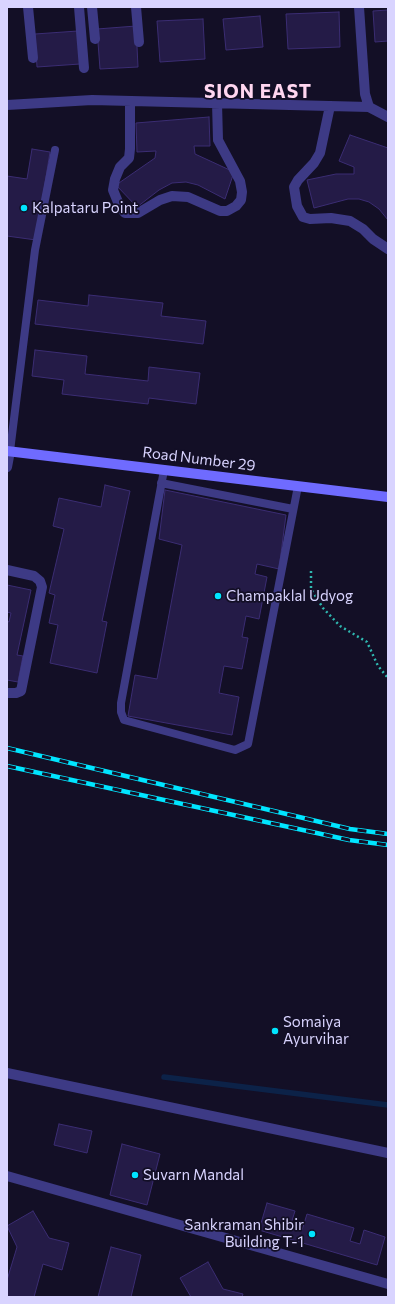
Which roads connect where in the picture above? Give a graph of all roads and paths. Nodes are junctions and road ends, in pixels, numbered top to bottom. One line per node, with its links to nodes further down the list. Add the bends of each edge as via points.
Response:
1 (28, 7): 8 (street)
2 (79, 7): 9 (street)
3 (92, 7): 6 (street)
4 (136, 7): 7 (street)
5 (359, 7): 14 (street, via 365,94)
6 (95, 39)
7 (139, 42)
8 (33, 58)
9 (84, 68)
10 (130, 101): 11 (street); 11 (street, via 129,153 120,167 113,190 125,213 138,213 160,200 176,196 220,210 227,211 236,206 241,200 240,181 218,140); 12 (street, via 92,100)
11 (217, 103): 13 (street)
12 (7, 105)
13 (330, 106): 14 (street); 17 (street, via 320,153 294,187 297,206 303,217 310,219 331,218 350,221)
14 (370, 107): 15 (street)
15 (388, 118)
16 (55, 150): 18 (lane, via 35,250)
17 (388, 249)
18 (9, 451): 19 (street); 20 (main road, Road Number 29)
19 (7, 468)
20 (164, 470): 21 (lane); 22 (main road, Road Number 29)
21 (161, 483): 24 (lane); 24 (lane, via 121,712 124,720 235,750 248,744)
22 (298, 486): 23 (main road, Road Number 29); 24 (lane)
23 (388, 497)
24 (293, 509)
25 (7, 570): 28 (street, via 34,576 42,587 22,690)
26 (310, 571): 27 (path, via 311,589 323,608 340,626 367,642 378,666)
27 (388, 678)
28 (7, 693)
29 (7, 1073): 30 (street)
30 (388, 1152)
31 (7, 1176): 32 (street)
32 (388, 1284)

